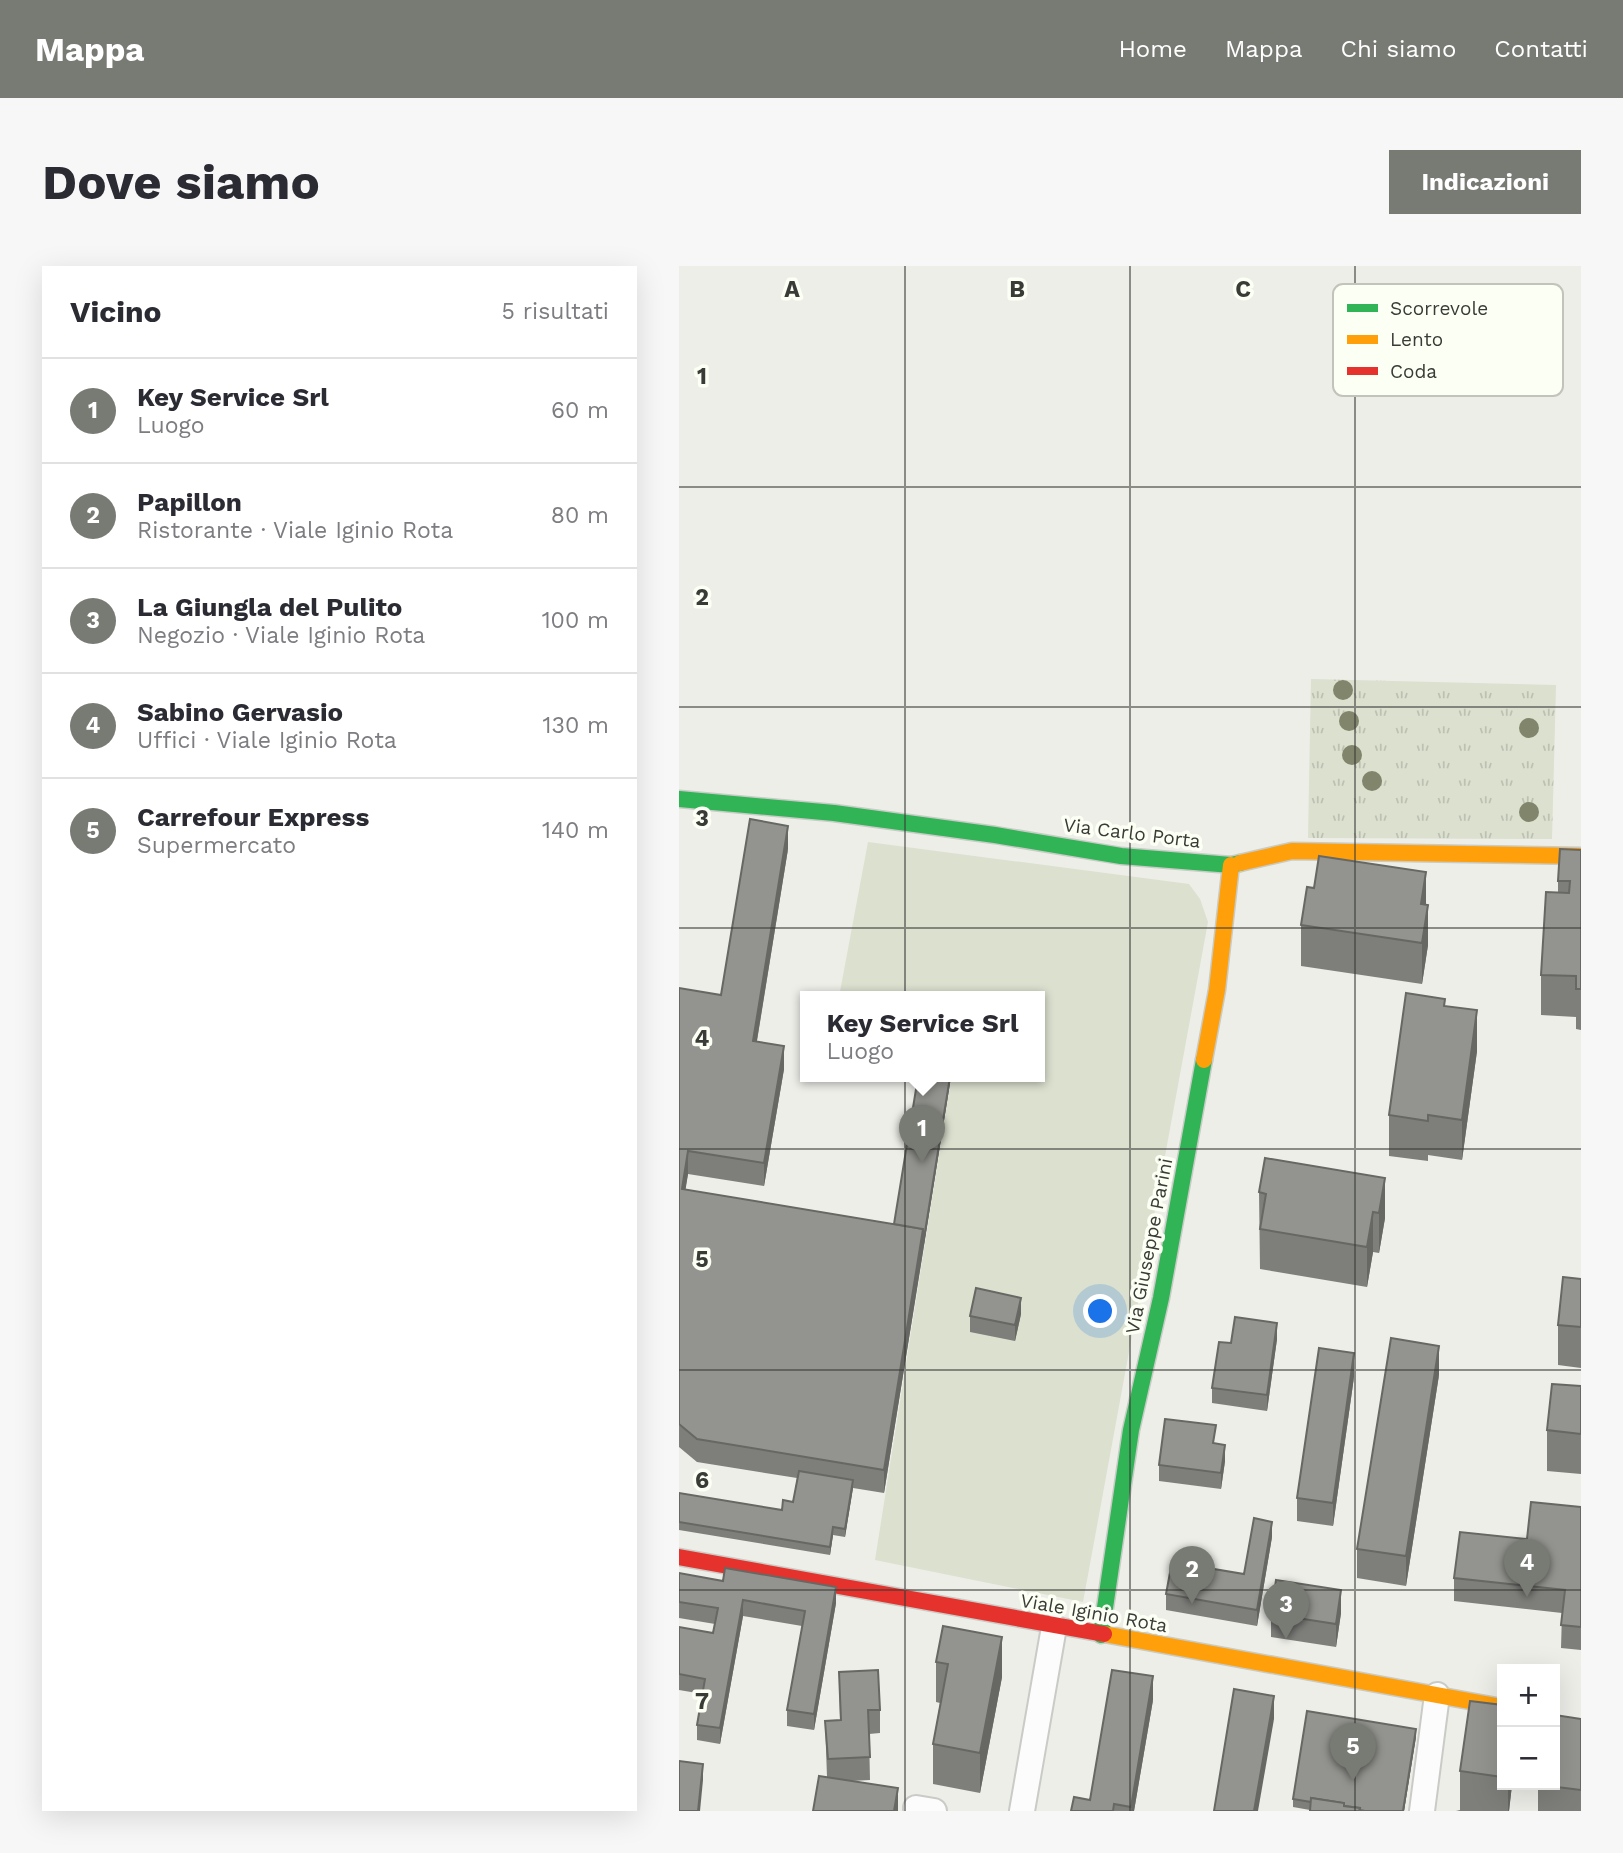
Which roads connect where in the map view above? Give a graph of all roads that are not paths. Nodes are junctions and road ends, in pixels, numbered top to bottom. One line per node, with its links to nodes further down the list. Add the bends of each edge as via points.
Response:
1 (679, 799): 3 (street, Via Carlo Porta, via 834,813 1121,856)
2 (1581, 856): 3 (street, Via Carlo Porta, via 1292,851)
3 (1231, 865): 6 (street, Via Giuseppe Parini, via 1217,990 1161,1298 1131,1430)
4 (679, 1558): 5 (street, Viale Iginio Rota)
5 (1054, 1627): 6 (street, Viale Iginio Rota); 9 (street)
6 (1101, 1635): 7 (street, Viale Iginio Rota)
7 (1437, 1695): 8 (street, Viale Iginio Rota); 10 (street)
8 (1497, 1706)
9 (1022, 1811)
10 (1422, 1811)

